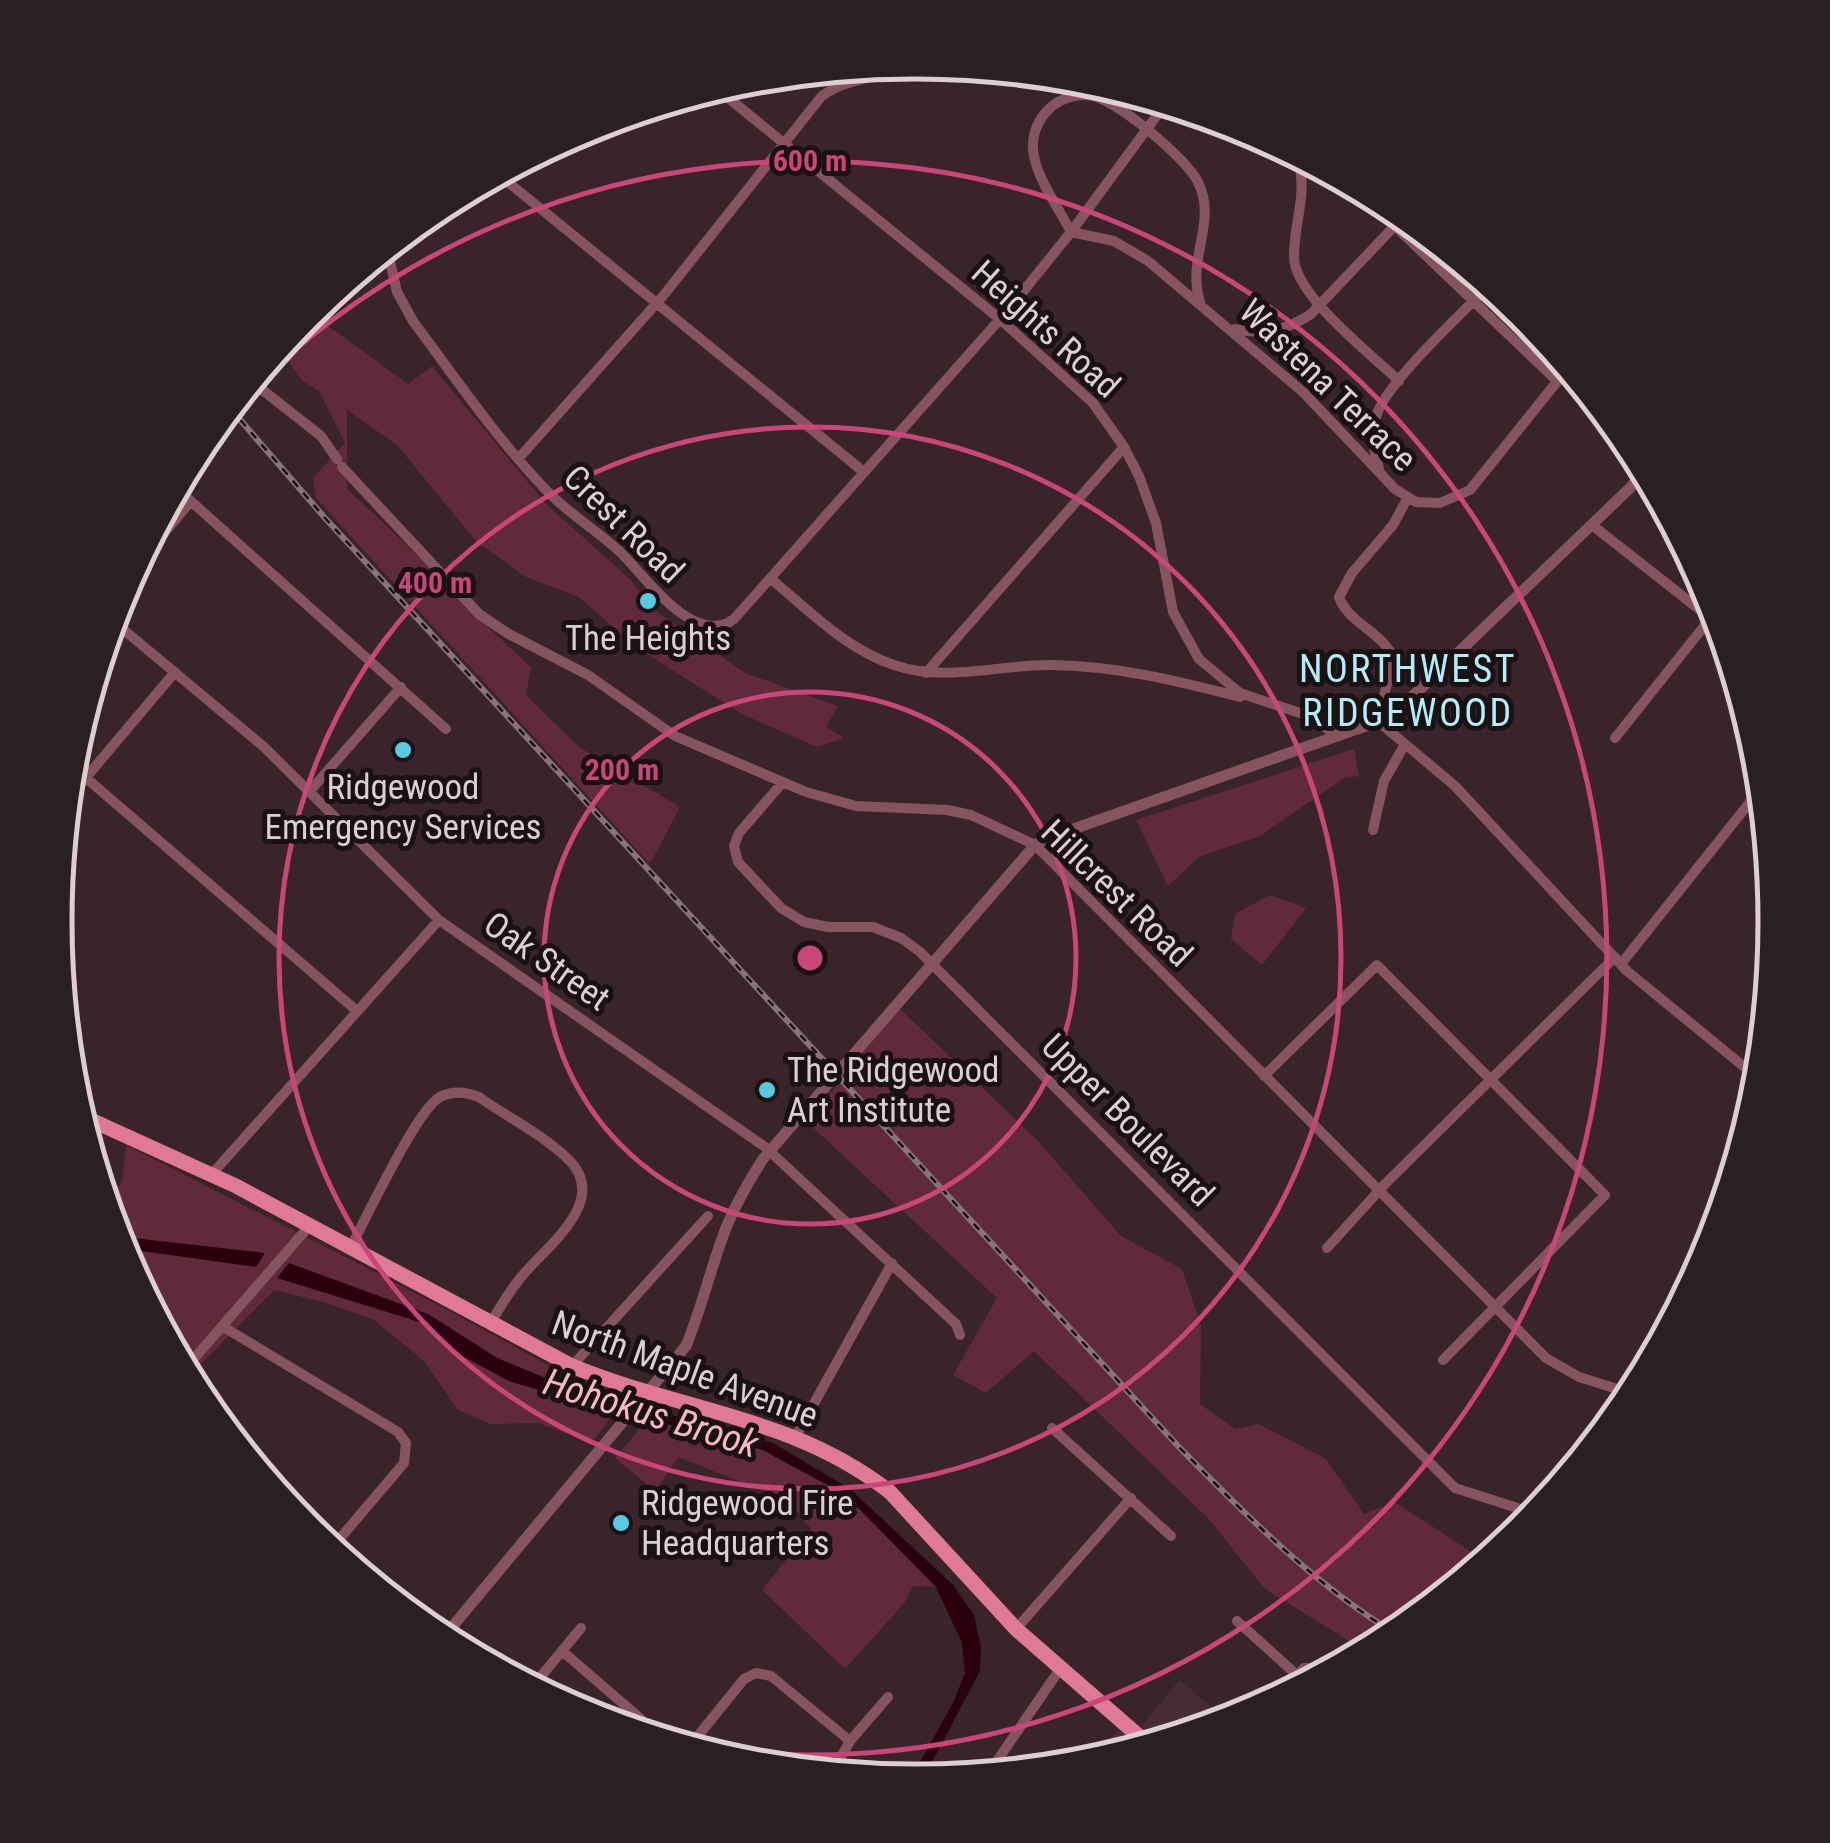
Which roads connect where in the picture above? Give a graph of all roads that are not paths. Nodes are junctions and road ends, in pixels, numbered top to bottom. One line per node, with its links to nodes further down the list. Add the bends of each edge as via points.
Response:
1 (843, 83): 7 (street, via 830,88)
2 (1086, 97): 11 (street, via 1064,99 1041,118 1034,138 1035,159)
3 (731, 100): 7 (street, Heights Road)
4 (1100, 100): 6 (street)
5 (1158, 115): 6 (street)
6 (1146, 131): 11 (street); 16 (street, via 1183,162 1203,196 1205,221 1194,270)
7 (784, 143): 17 (street); 19 (street, Heights Road)
8 (1299, 172): 18 (street, via 1294,263)
9 (510, 183): 17 (street)
10 (1393, 228): 18 (street)
11 (1071, 232): 16 (street, Wastena Terrace, via 1134,252); 19 (street)
12 (1410, 240): 15 (street)
13 (390, 263): 25 (street, Crest Road, via 413,321)
14 (1479, 296): 15 (street)
15 (1474, 301): 21 (street); 22 (street)
16 (1200, 302): 20 (street, Wastena Terrace)
17 (657, 303): 25 (street); 26 (street)
18 (1320, 304): 20 (street, via 1276,331); 21 (street)
19 (1000, 319): 24 (street, Heights Road, via 1093,403); 26 (street)
20 (1229, 327): 27 (street, Wastena Terrace)
21 (1398, 380): 27 (street, via 1374,428)
22 (1556, 380): 30 (street, Wastena Terrace, via 1470,490 1440,503)
23 (263, 390): 48 (street, Hillcrest Road, via 321,436 492,624 588,675 675,736)
24 (1124, 447): 39 (street); 41 (street, Heights Road, via 1153,512 1180,629 1211,672)
25 (519, 458): 34 (street, Crest Road, via 675,610 727,624)
26 (864, 472): 34 (street)
27 (1381, 473): 30 (street, Wastena Terrace)
28 (1633, 481): 33 (street)
29 (187, 497): 31 (street)
30 (1407, 499): 42 (street, via 1339,597 1394,659)
31 (191, 500): 32 (street); 40 (street)
32 (175, 519)
33 (1592, 525): 35 (street); 42 (street)
34 (770, 578): 39 (street, via 854,646)
35 (1696, 607)
36 (1704, 628): 45 (street)
37 (125, 631): 38 (street, Oak Street)
38 (175, 672): 47 (street); 49 (street, Oak Street)
39 (926, 673): 41 (street, via 1092,666)
40 (401, 688): 43 (street); 49 (street)
41 (1256, 700): 44 (street, Heights Road, via 1306,715)
42 (1378, 724): 44 (street); 46 (street)
43 (446, 729)
44 (1338, 736): 52 (street)
45 (1615, 738)
46 (1404, 744): 51 (street, via 1384,780); 54 (street, via 1456,786)
47 (86, 778): 56 (street)
48 (783, 782): 52 (street, Hillcrest Road, via 856,806 971,815); 55 (street, Upper Boulevard, via 739,833 738,862 791,916 888,932)
49 (309, 792): 53 (street, Oak Street)
50 (1749, 803): 54 (street)
51 (1373, 830)
52 (1035, 846): 55 (street); 58 (street, Hillcrest Road)
53 (439, 920): 56 (street); 61 (street, Oak Street)
54 (1618, 960): 57 (street); 59 (street)
55 (932, 963): 61 (street); 81 (street, Upper Boulevard, via 1455,1488)
56 (357, 1011): 62 (street)
57 (1744, 1068)
58 (1264, 1076): 59 (street, via 1376,964); 63 (street, Hillcrest Road)
59 (1491, 1080): 63 (street); 69 (street, via 1605,1195)
60 (97, 1124): 62 (main road, North Maple Avenue)
61 (770, 1151): 68 (street, Oak Street); 77 (street, via 734,1210 686,1346)
62 (211, 1175): 65 (main road, North Maple Avenue)
63 (1379, 1191): 67 (street); 69 (street, Hillcrest Road)
64 (708, 1216): 75 (street)
65 (311, 1224): 66 (main road, North Maple Avenue); 71 (street)
66 (351, 1246): 70 (main road, North Maple Avenue); 70 (street, via 426,1110 449,1094 478,1097 566,1157 582,1185 575,1216)
67 (1326, 1248)
68 (892, 1262): 72 (street, Oak Street); 79 (street)
69 (1494, 1306): 74 (street); 76 (street, Hillcrest Road, via 1546,1358)
70 (491, 1322): 75 (main road, North Maple Avenue)
71 (222, 1326): 73 (street); 83 (street, via 406,1443 404,1464)
72 (960, 1335)
73 (194, 1358)
74 (1443, 1360)
75 (572, 1366): 77 (main road, North Maple Avenue)
76 (1617, 1389)
77 (642, 1398): 79 (main road, North Maple Avenue); 85 (street)
78 (1052, 1428): 80 (street)
79 (796, 1436): 87 (main road, North Maple Avenue, via 890,1492)
80 (1131, 1498): 82 (street); 87 (street)
81 (1519, 1508)
82 (1171, 1536)
83 (341, 1537)
84 (1237, 1621): 90 (street)
85 (453, 1626)
86 (581, 1628): 88 (street)
87 (1016, 1629): 89 (main road, North Maple Avenue)
88 (562, 1651): 91 (street); 93 (street)
89 (1060, 1670): 94 (main road, North Maple Avenue); 97 (street)
90 (1295, 1673)
91 (541, 1677)
92 (888, 1697): 96 (street)
93 (639, 1717)
94 (1136, 1734)
95 (702, 1736): 96 (street, via 756,1673 771,1676)
96 (850, 1742): 98 (street)
97 (998, 1759)
98 (839, 1760)

